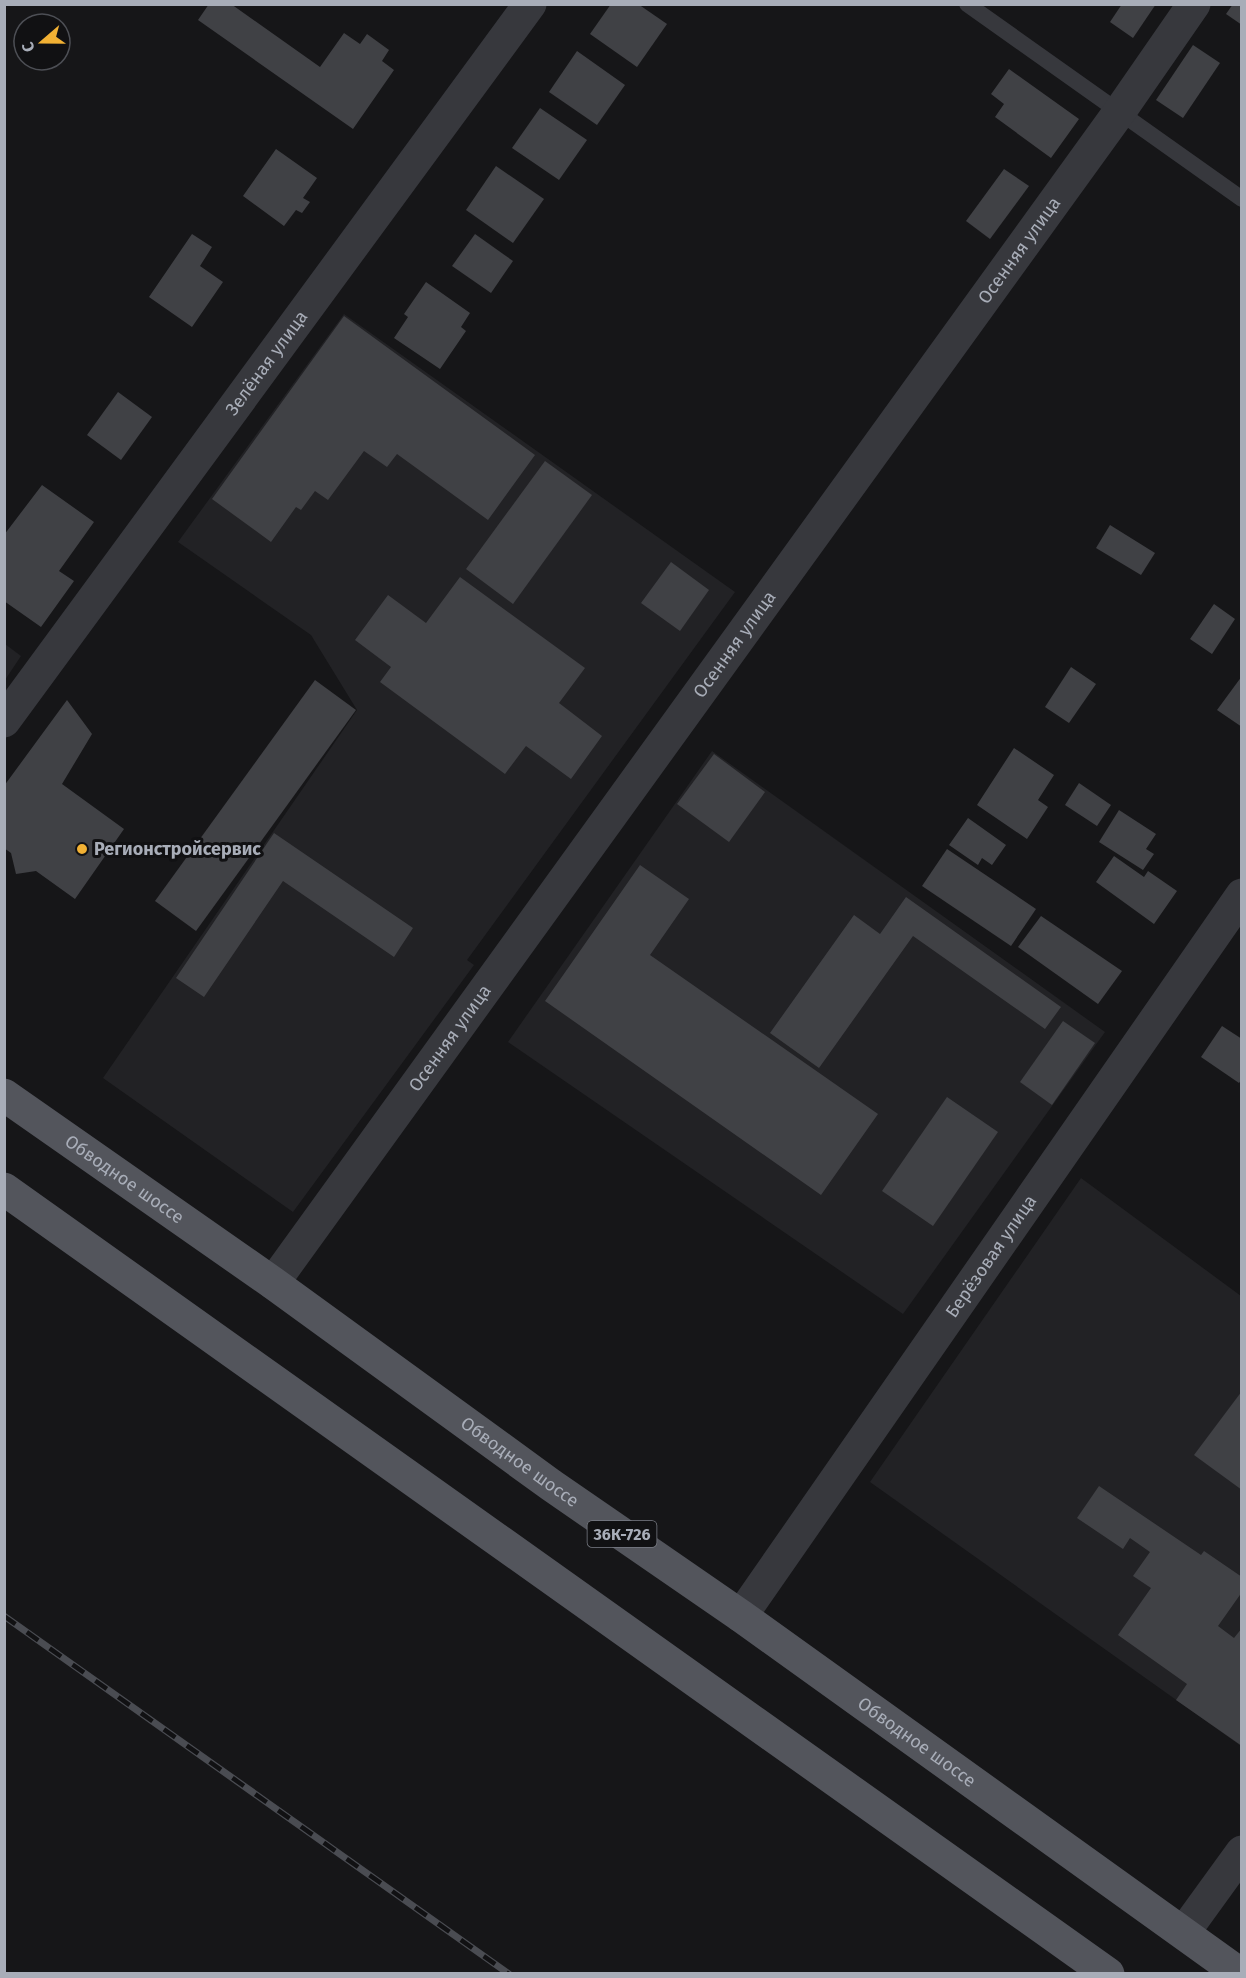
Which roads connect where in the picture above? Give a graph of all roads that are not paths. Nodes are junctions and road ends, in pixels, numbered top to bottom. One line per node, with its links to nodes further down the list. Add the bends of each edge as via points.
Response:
1 (530, 4): 6 (street, Зелёная улица)
2 (967, 4): 4 (lane)
3 (1194, 4): 4 (street, Осенняя улица)
4 (1120, 111): 5 (lane); 10 (street, Осенняя улица)
5 (1242, 199)
6 (4, 721)
7 (1242, 896): 11 (street, Берёзовая улица)
8 (4, 1095): 10 (main road, Обводное шоссе / 36К-726)
9 (4, 1190): 14 (main road)
10 (273, 1283): 11 (main road, Обводное шоссе / 36К-726, via 551,1485)
11 (741, 1616): 13 (main road, Обводное шоссе / 36К-726)
12 (1242, 1852): 13 (street)
13 (1184, 1932): 15 (main road, Обводное шоссе / 36К-726)
14 (1108, 1974)
15 (1240, 1974)

